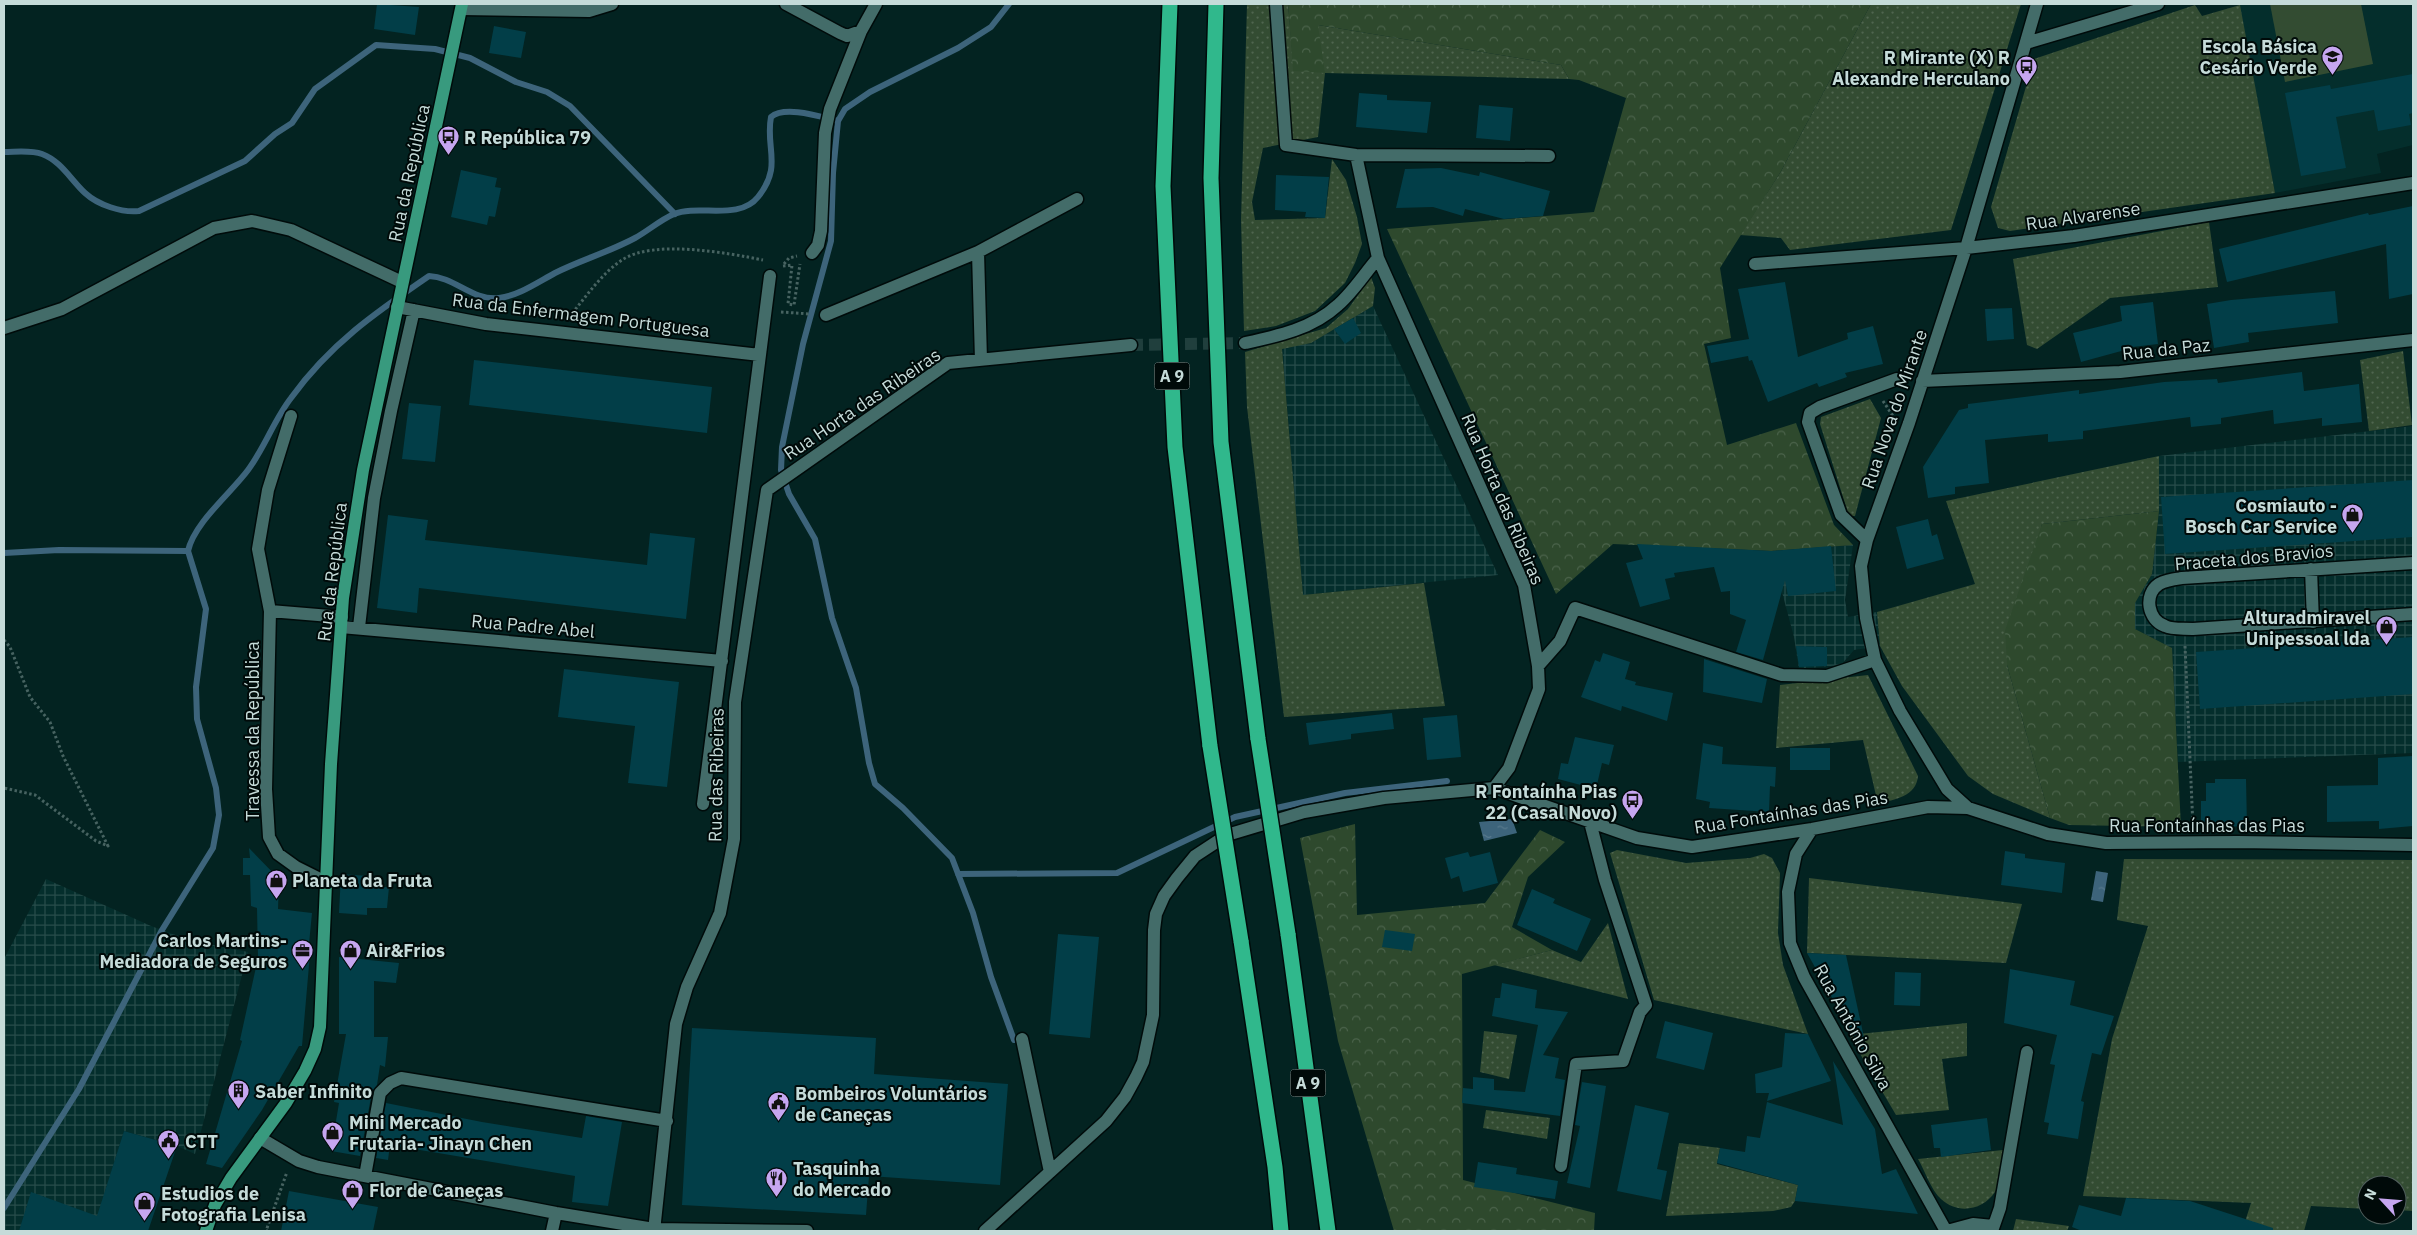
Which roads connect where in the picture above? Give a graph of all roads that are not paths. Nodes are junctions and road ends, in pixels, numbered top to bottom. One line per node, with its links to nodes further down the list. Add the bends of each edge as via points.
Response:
1 (612, 4): 9 (street, via 590,11)
2 (786, 4): 10 (street, via 847,36)
3 (876, 4): 10 (street)
4 (1170, 4): 68 (highway, A 9, bridge, via 1163,186 1175,447 1210,746 1275,1167)
5 (1216, 4): 69 (highway, A 9, bridge, via 1211,178 1221,442 1258,739)
6 (1276, 4): 12 (street, via 1286,145)
7 (2037, 4): 11 (street, Rua Nova do Mirante)
8 (2158, 4): 11 (street)
9 (462, 7): 22 (main road, Rua da República)
10 (861, 31): 18 (street, via 830,108 825,133 821,231 818,245)
11 (2026, 43): 16 (street, Rua Nova do Mirante)
12 (1356, 155): 13 (street); 19 (street, Rua Horta das Ribeiras)
13 (1549, 156)
14 (2413, 183): 16 (street, Rua Alvarense, via 2074,236)
15 (1077, 199): 17 (street)
16 (1966, 248): 20 (street, Rua Alvarense); 33 (street, Rua Nova do Mirante)
17 (978, 252): 25 (street); 31 (street)
18 (812, 253)
19 (1378, 258): 28 (street, via 1338,305 1316,322 1282,335); 46 (street, Rua Horta das Ribeiras, via 1524,585)
20 (1755, 264)
21 (776, 275): 30 (street, via 772,312)
22 (402, 282): 23 (main road, Rua da República); 26 (street, via 291,230 252,221 214,228 62,309)
23 (397, 306): 24 (street, Rua da Enfermagem Portuguesa); 41 (main road, Rua da República, via 363,470)
24 (414, 310): 30 (street, Rua da Enfermagem Portuguesa, via 486,324); 43 (street, via 374,498)
25 (826, 315)
26 (4, 328)
27 (2413, 340): 33 (street, Rua da Paz, via 2120,372)
28 (1245, 343)
29 (1131, 345): 31 (street, Rua Horta das Ribeiras)
30 (760, 355): 45 (street)
31 (981, 360): 35 (street, Rua Horta das Ribeiras, via 948,364)
32 (1897, 379): 36 (street, via 1820,407 1810,413 1808,422 1841,515)
33 (1922, 381): 36 (street, Rua Nova do Mirante)
34 (291, 416): 39 (street, Travessa da República, via 268,490 258,549)
35 (767, 490): 56 (street, Rua das Ribeiras, via 735,702 734,839 720,913 687,987 676,1024)
36 (1867, 540): 44 (street, Rua Nova do Mirante, via 1861,566 1866,618)
37 (2413, 563): 38 (street, Praceta dos Bravios)
38 (2311, 569): 42 (street); 42 (street, Praceta dos Bravios, via 2182,578 2158,585 2149,605 2154,618 2166,627)
39 (270, 611): 41 (street); 53 (street, Travessa da República, via 266,789 269,837 278,854)
40 (2413, 614): 42 (street, Praceta dos Bravios)
41 (341, 622): 43 (street, Rua Padre Abel); 53 (main road, Rua da República)
42 (2313, 622)
43 (359, 627): 45 (street, Rua Padre Abel)
44 (1875, 660): 46 (street, via 1827,676 1782,676 1575,608 1560,641); 49 (street, Rua Nova do Mirante, via 1900,711 1946,789)
45 (722, 661): 48 (street)
46 (1538, 666): 47 (street, Rua Horta das Ribeiras, via 1539,689 1528,720 1509,768)
47 (1494, 788): 50 (street, Rua Fontaínhas das Pias); 59 (street, Rua Fontaínhas das Pias, via 1384,798 1304,812 1228,835 1194,856 1164,896 1156,914 1152,1015 1143,1062 1125,1097 1106,1121)
48 (703, 804)
49 (1968, 808): 51 (street, Rua Fontaínhas das Pias, via 1928,807); 52 (street, Rua Fontaínhas das Pias, via 2048,834 2096,842)
50 (1590, 822): 51 (street, Rua Fontaínhas das Pias, via 1637,838 1692,847); 58 (street, via 1605,880 1646,1005 1640,1012 1623,1061 1576,1064)
51 (1812, 829): 70 (street, Rua António Silva, via 1796,854 1792,867 1788,892 1790,943 1804,977)
52 (2413, 845)
53 (326, 882): 57 (main road, Rua da República, via 320,1027 315,1049 288,1101)
54 (1022, 1039): 59 (street)
55 (2027, 1052): 62 (street, via 2000,1208)
56 (667, 1121): 60 (street, via 401,1078 380,1093); 63 (street, Rua das Ribeiras)
57 (260, 1138): 60 (street, via 294,1158 318,1167); 64 (main road, Rua da República, via 231,1178 215,1206)
58 (1560, 1166)
59 (1050, 1172): 67 (street, Rua Fontaínhas das Pias)
60 (365, 1176): 61 (street)
61 (556, 1213): 63 (street); 65 (street)
62 (1993, 1228): 70 (street, via 1972,1224)
63 (654, 1230): 66 (street)
64 (206, 1231)
65 (552, 1231)
66 (807, 1231)
67 (985, 1231)
68 (1281, 1231)
69 (1328, 1231)
70 (1946, 1231)

